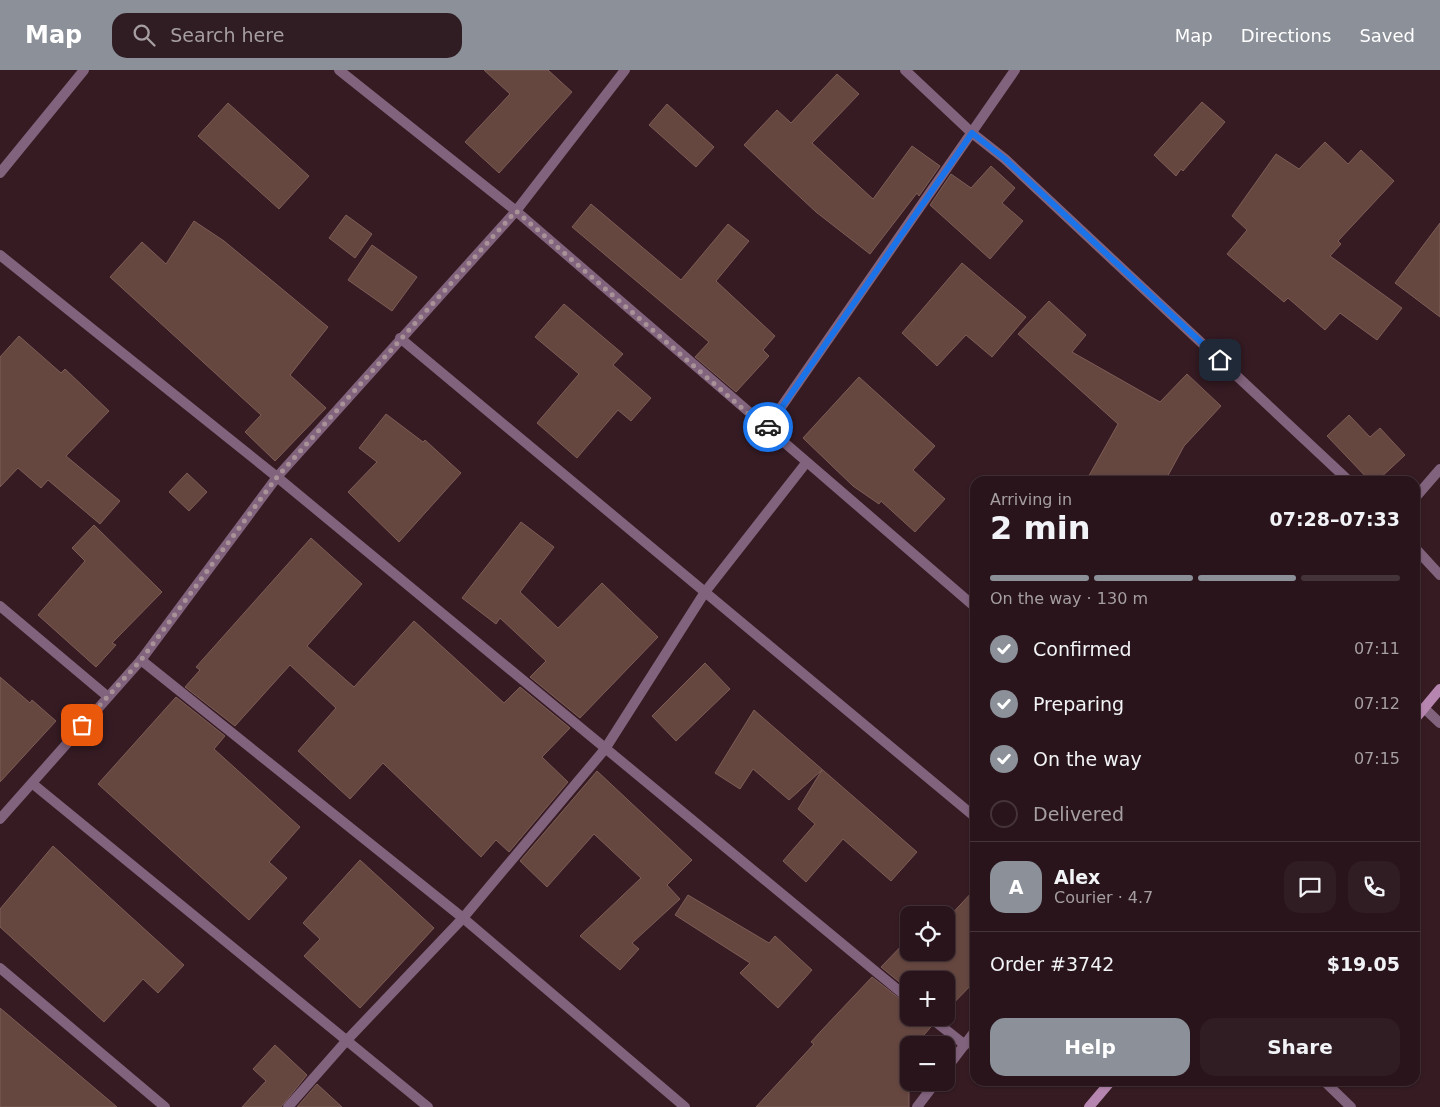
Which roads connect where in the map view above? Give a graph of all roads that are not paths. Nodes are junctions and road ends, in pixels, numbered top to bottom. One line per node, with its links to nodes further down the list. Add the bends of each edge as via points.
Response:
1 (84, 70): 7 (street)
2 (339, 70): 8 (street)
3 (625, 70): 8 (street)
4 (905, 70): 6 (street)
5 (1015, 70): 6 (street)
6 (972, 133): 11 (street); 14 (street, via 1005,159)
7 (0, 172)
8 (516, 211): 10 (street); 11 (street)
9 (0, 255): 15 (street)
10 (400, 338): 15 (street); 19 (street)
11 (766, 429): 12 (street)
12 (806, 463): 19 (street); 20 (street)
13 (1440, 469): 16 (street)
14 (1344, 476)
15 (277, 477): 22 (street); 28 (street)
16 (1420, 492)
17 (1420, 554): 18 (street)
18 (1440, 576)
19 (705, 592): 28 (street); 30 (street)
20 (970, 603)
21 (0, 606): 24 (street)
22 (141, 660): 24 (street); 32 (street)
23 (1440, 689): 25 (street)
24 (107, 696): 29 (street)
25 (1424, 708): 26 (street); 27 (street)
26 (1420, 713)
27 (1440, 723)
28 (605, 750): 32 (street); 34 (street)
29 (33, 784): 31 (street); 37 (street)
30 (970, 813)
31 (0, 819)
32 (463, 918): 37 (street); 46 (street)
33 (0, 968): 43 (street)
34 (900, 992)
35 (941, 1026): 38 (street)
36 (970, 1037): 38 (street)
37 (346, 1040): 44 (street); 45 (street)
38 (964, 1045): 39 (street)
39 (955, 1056)
40 (1107, 1086): 48 (street)
41 (1329, 1086): 49 (street)
42 (929, 1091): 47 (street)
43 (165, 1107)
44 (288, 1107)
45 (428, 1107)
46 (685, 1107)
47 (917, 1107)
48 (1089, 1107)
49 (1351, 1107)

